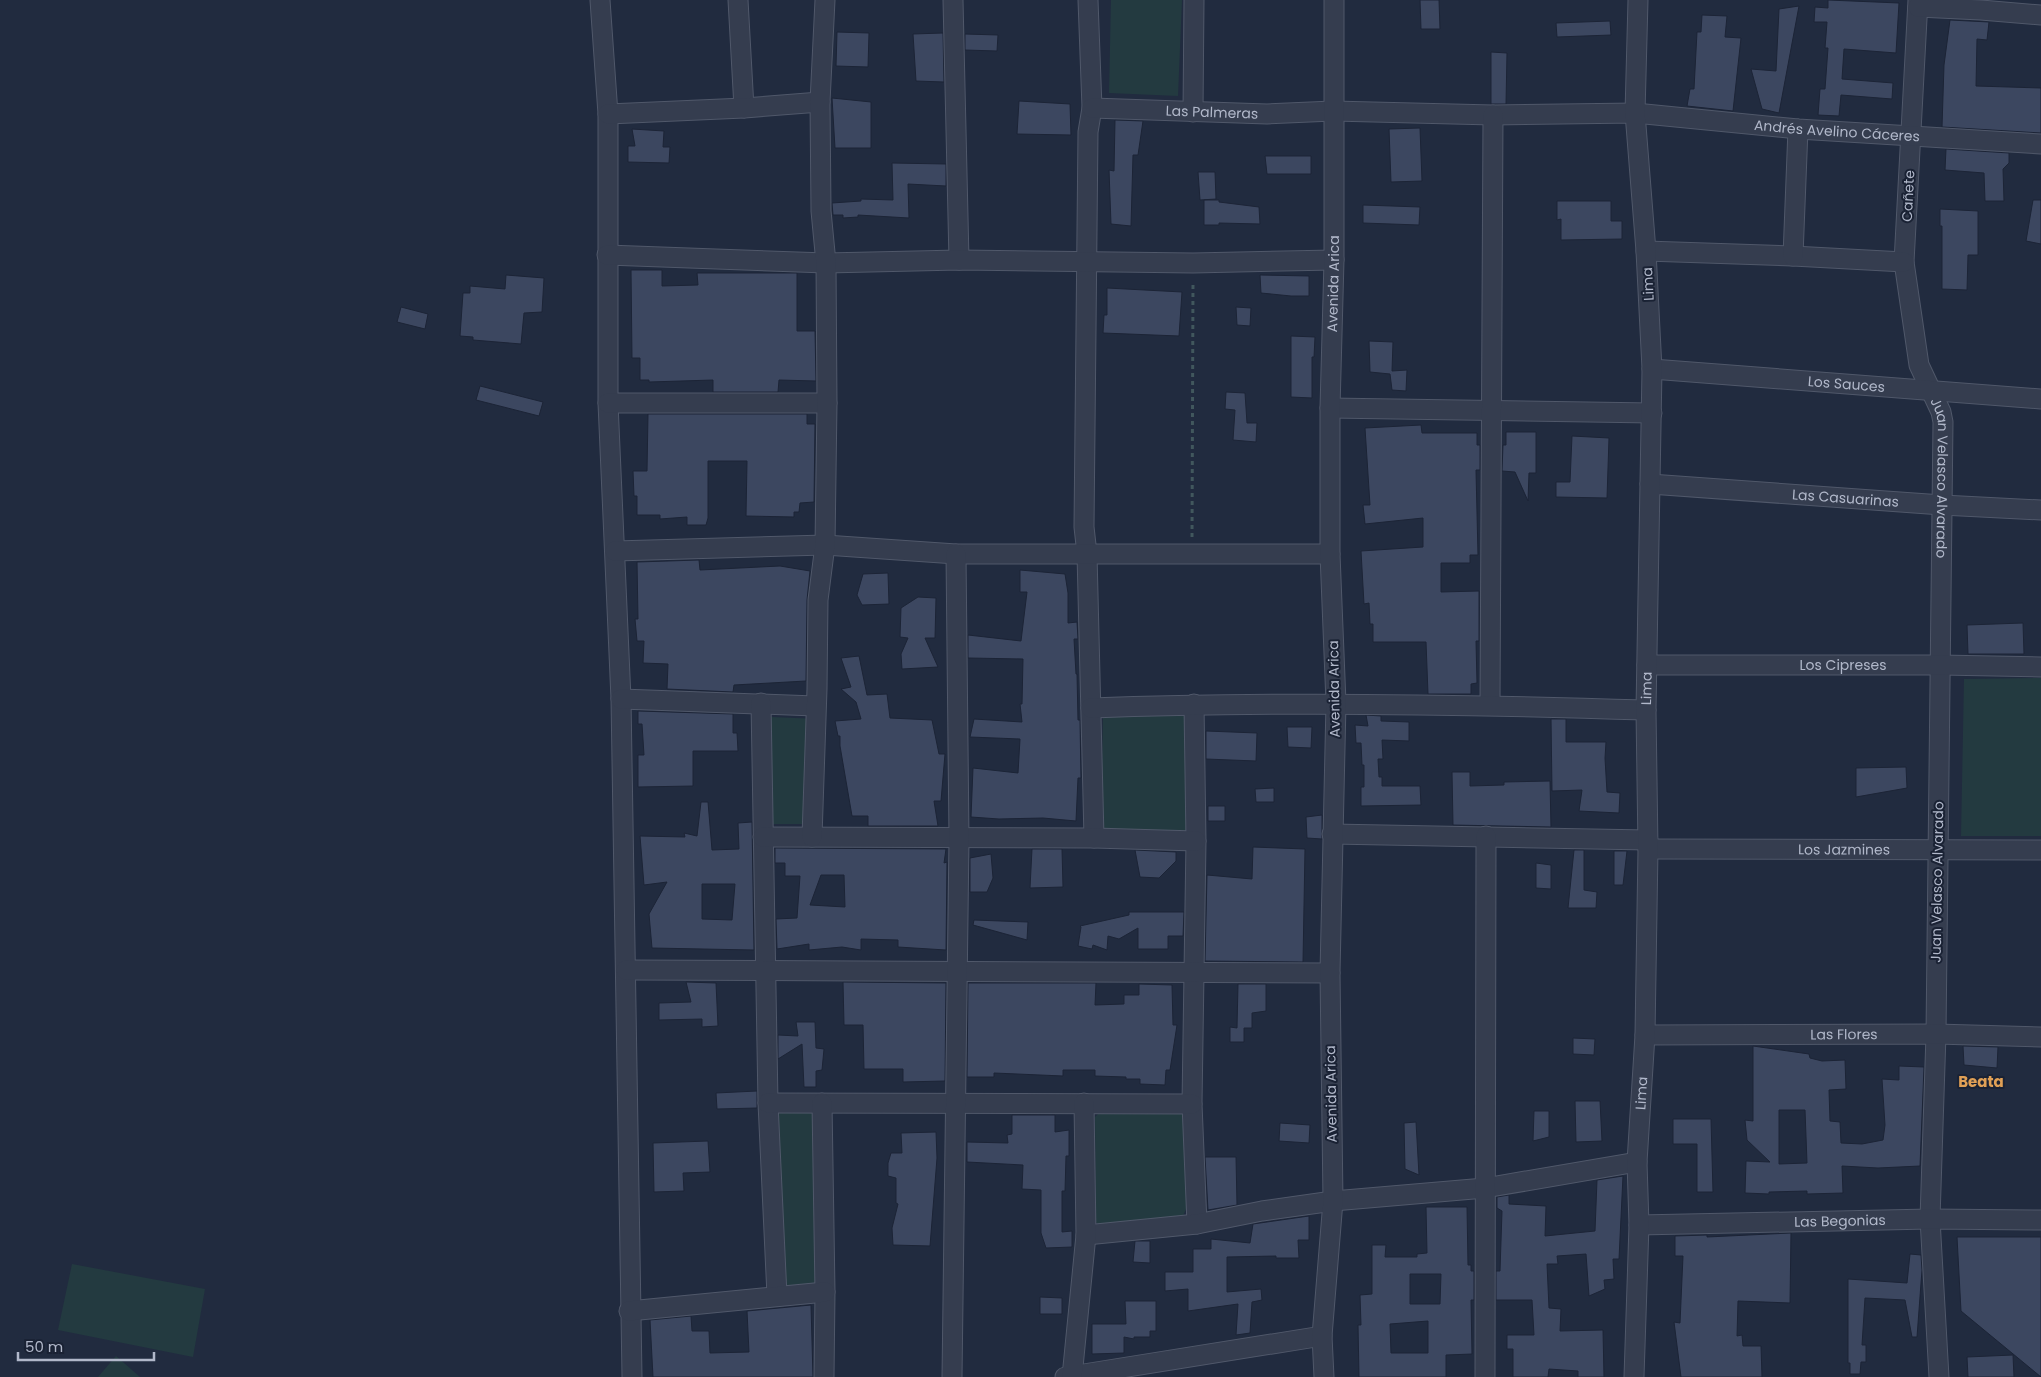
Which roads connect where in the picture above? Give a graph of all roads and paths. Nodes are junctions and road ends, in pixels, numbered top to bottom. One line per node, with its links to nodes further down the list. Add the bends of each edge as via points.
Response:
1 (600, 0): 16 (street)
2 (738, 0): 12 (street)
3 (825, 0): 11 (street)
4 (953, 0): 25 (street)
5 (1088, 0): 13 (street)
6 (1194, 0): 15 (street)
7 (1334, 0): 14 (street, Avenida Arica)
8 (1638, 0): 18 (street, Lima)
9 (1918, 3): 10 (street); 20 (street, Cañete)
10 (2041, 15)
11 (820, 102): 12 (street); 29 (street, via 821,210)
12 (744, 108): 16 (street)
13 (1092, 108): 15 (street, Las Palmeras); 27 (street, via 1088,132)
14 (1333, 111): 15 (street, Las Palmeras, via 1267,114); 17 (street, Las Palmeras); 26 (street, Avenida Arica)
15 (1193, 112)
16 (608, 114): 23 (street)
17 (1493, 114): 18 (street, Andrés Avelino Cáceres); 37 (street)
18 (1635, 114): 19 (street, Andrés Avelino Cáceres); 22 (street, Lima)
19 (1798, 129): 20 (street, Andrés Avelino Cáceres); 24 (street)
20 (1911, 136): 21 (street, Andrés Avelino Cáceres); 28 (street, Cañete)
21 (2041, 144)
22 (1646, 251): 24 (street); 31 (street, Lima)
23 (607, 255): 29 (street); 34 (street)
24 (1793, 256): 28 (street)
25 (958, 260): 27 (street); 29 (street)
26 (1334, 260): 30 (street); 36 (street, Avenida Arica)
27 (1086, 261): 30 (street); 45 (street, via 1084,527)
28 (1904, 262): 32 (street, Cañete, via 1919,365)
29 (826, 263): 35 (street)
30 (1193, 263): 47 (path)
31 (1652, 369): 32 (street, Los Sauces); 38 (street, Lima)
32 (1929, 390): 33 (street, Los Sauces); 40 (street, Juan Velasco Alvarado, via 1944,422)
33 (2041, 399)
34 (608, 403): 35 (street); 43 (street)
35 (827, 404): 42 (street)
36 (1330, 408): 37 (street); 46 (street, Avenida Arica)
37 (1492, 411): 38 (street); 55 (street)
38 (1652, 413): 39 (street, Lima)
39 (1650, 484): 40 (street, Las Casuarinas); 49 (street, Lima)
40 (1942, 505): 41 (street, Las Casuarinas); 48 (street, Juan Velasco Alvarado)
41 (2041, 510)
42 (825, 545): 43 (street); 44 (street); 56 (street, via 818,600)
43 (615, 551): 51 (street)
44 (956, 554): 45 (street); 64 (street)
45 (1087, 554): 47 (street); 57 (street)
46 (1330, 554): 47 (street); 53 (street, Avenida Arica)
47 (1192, 555)
48 (1940, 665): 49 (street, Los Cipreses); 50 (street, Los Cipreses); 67 (street, Juan Velasco Alvarado)
49 (1647, 666): 58 (street, Lima)
50 (2041, 667)
51 (621, 698): 52 (street); 69 (street)
52 (761, 703): 56 (street); 62 (street)
53 (1336, 703): 54 (street); 55 (street); 59 (street, Avenida Arica)
54 (1194, 704): 57 (street); 65 (street)
55 (1490, 705): 58 (street)
56 (815, 706): 60 (street)
57 (1091, 708): 63 (street)
58 (1646, 710): 66 (street, Lima)
59 (1332, 834): 61 (street, Los Jazmines); 73 (street, Avenida Arica)
60 (812, 836): 62 (street); 64 (street)
61 (1486, 836): 66 (street, Los Jazmines); 83 (street)
62 (763, 837): 70 (street)
63 (1094, 838): 64 (street); 65 (street)
64 (959, 839): 71 (street)
65 (1196, 841): 72 (street)
66 (1648, 844): 67 (street, Los Jazmines); 74 (street, Lima)
67 (1938, 849): 68 (street, Los Jazmines); 75 (street, Juan Velasco Alvarado)
68 (2041, 850)
69 (626, 970): 70 (street); 92 (street)
70 (766, 971): 71 (street); 77 (street)
71 (956, 972): 72 (street); 79 (street)
72 (1194, 973): 73 (street); 81 (street)
73 (1330, 973): 84 (street, Avenida Arica)
74 (1646, 1034): 75 (street, Las Flores); 82 (street, Lima)
75 (1936, 1034): 76 (street, Las Flores); 85 (street, Juan Velasco Alvarado)
76 (2041, 1037)
77 (768, 1103): 78 (street); 91 (street)
78 (822, 1103): 79 (street); 90 (street)
79 (954, 1103): 80 (street); 97 (street)
80 (1084, 1103): 81 (street); 89 (street)
81 (1192, 1104): 87 (street)
82 (1637, 1162): 83 (street); 88 (street, Lima)
83 (1485, 1188): 84 (street); 99 (street)
84 (1333, 1202): 87 (street); 93 (street, Avenida Arica)
85 (1930, 1219): 86 (street, Las Begonias); 88 (street, Las Begonias); 101 (street, Juan Velasco Alvarado)
86 (2041, 1220)
87 (1197, 1224): 89 (street)
88 (1639, 1225): 100 (street, Lima)
89 (1086, 1235): 94 (street)
90 (825, 1292): 91 (street); 96 (street)
91 (777, 1296): 92 (street)
92 (629, 1311): 95 (street)
93 (1322, 1336): 94 (street); 98 (street, Avenida Arica)
94 (1070, 1376)
95 (632, 1377)
96 (824, 1377)
97 (952, 1377)
98 (1324, 1377)
99 (1485, 1377)
100 (1634, 1377)
101 (1939, 1377)

